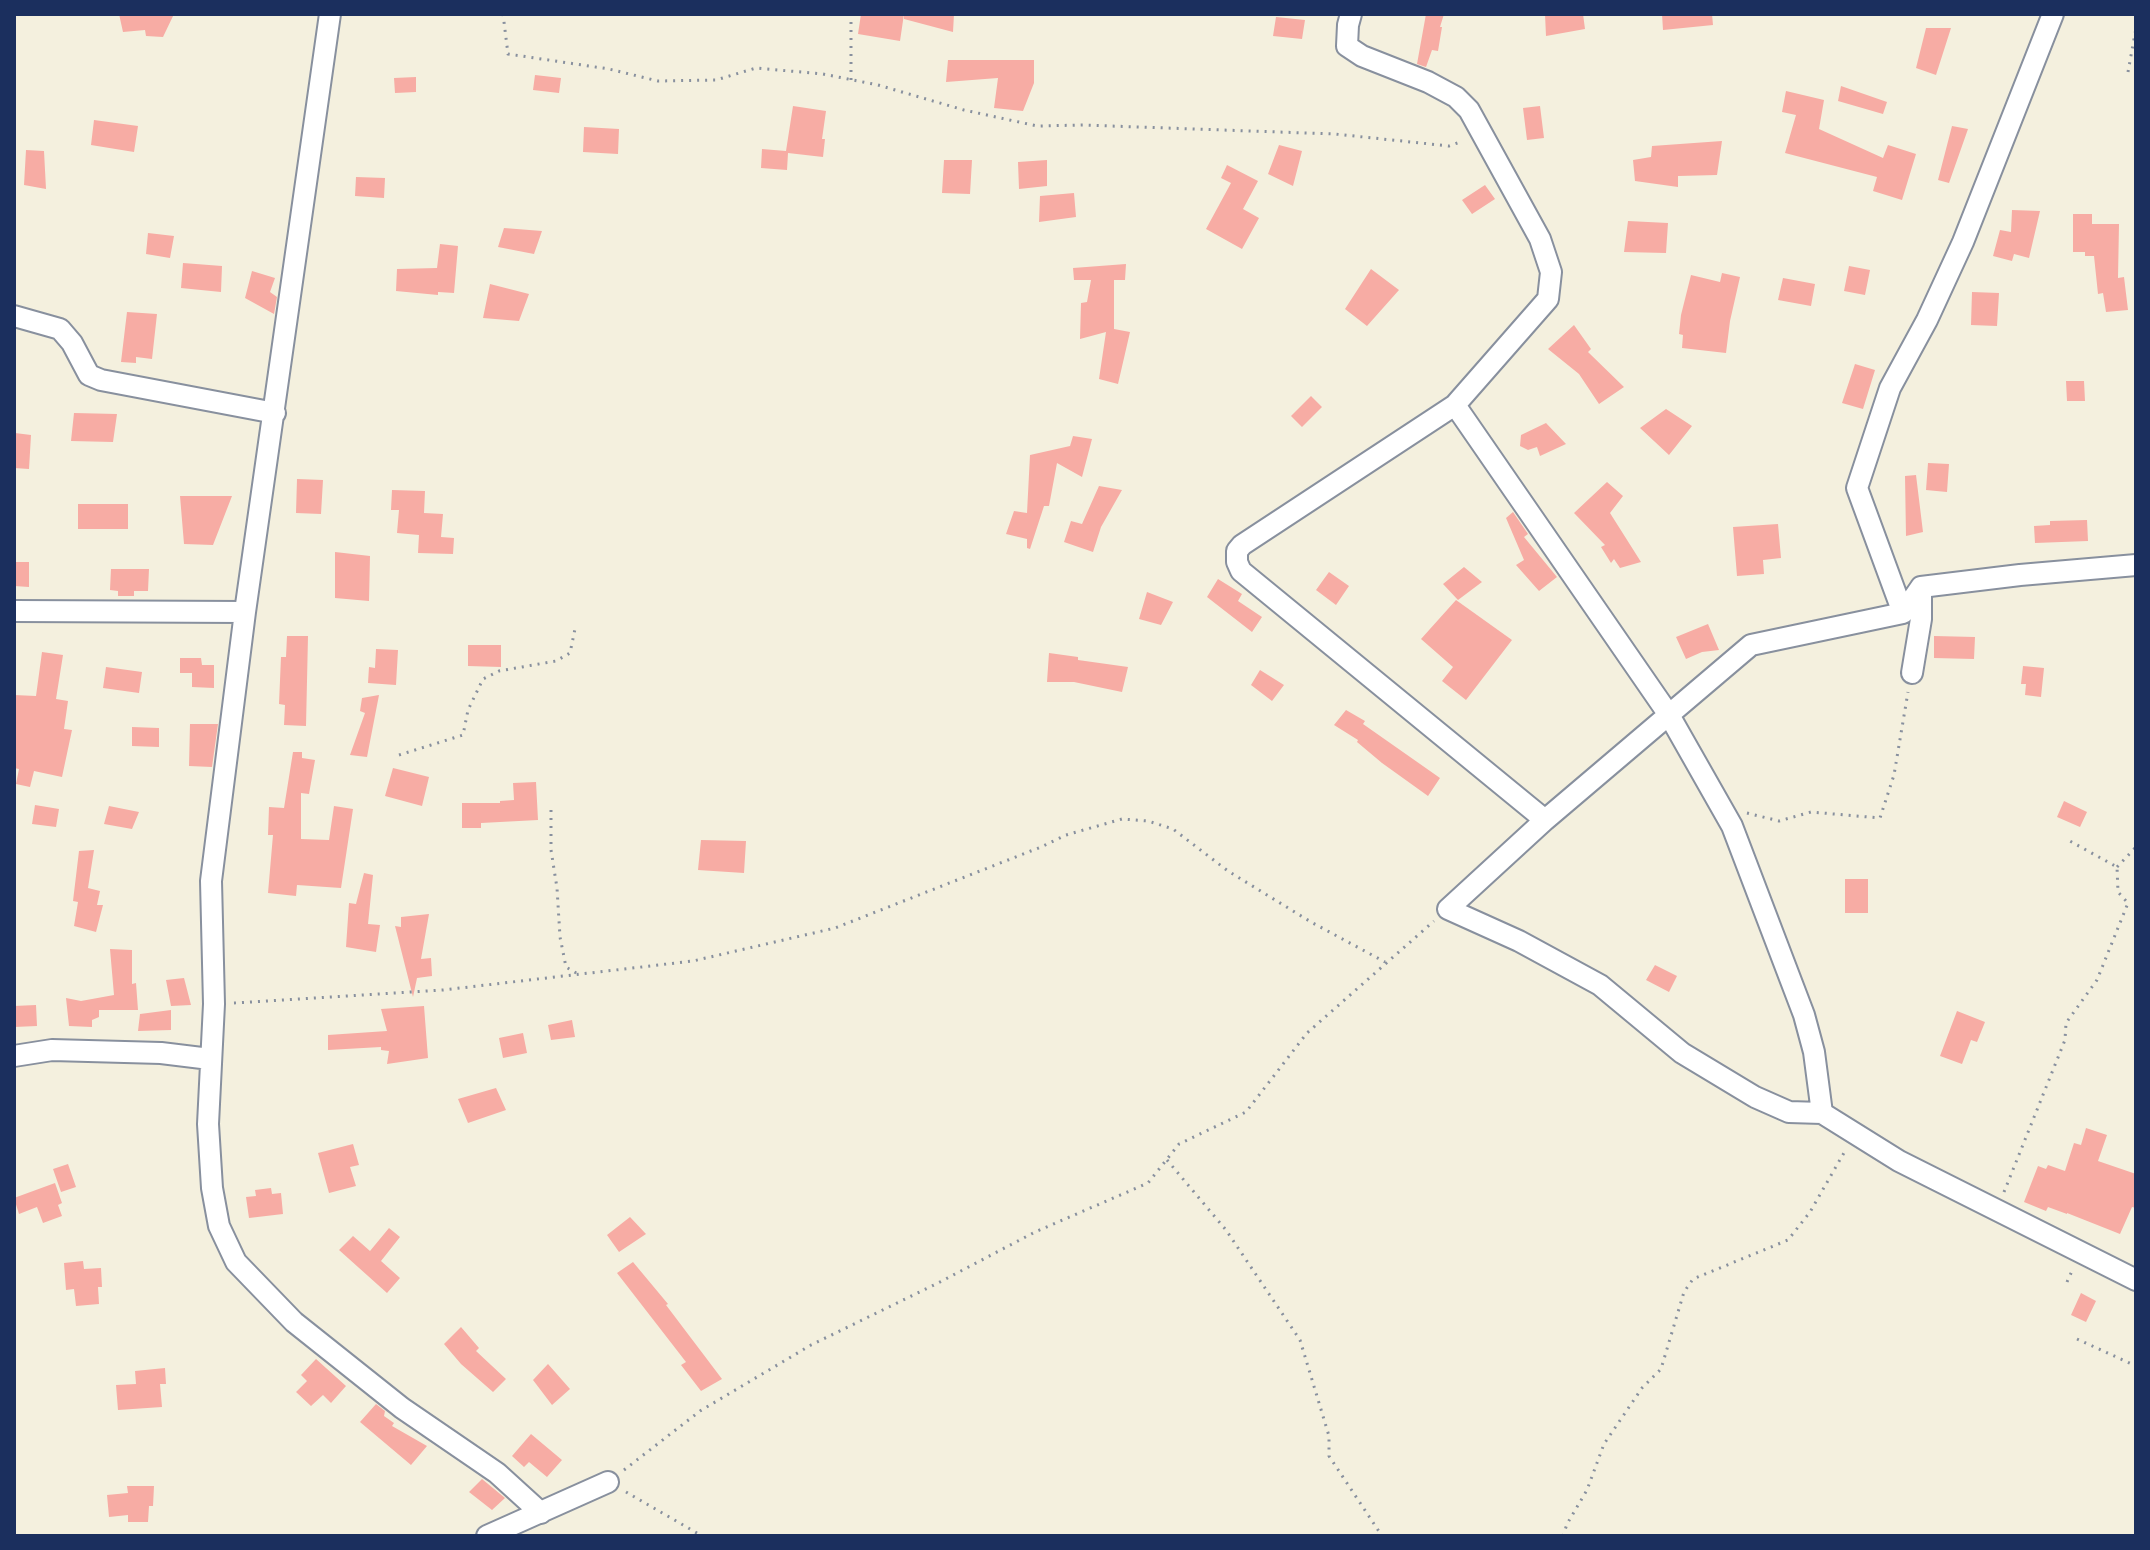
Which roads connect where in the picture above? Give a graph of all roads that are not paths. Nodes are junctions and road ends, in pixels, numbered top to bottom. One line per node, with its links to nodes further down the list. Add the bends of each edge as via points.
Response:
1 (330, 14): 6 (street)
2 (1351, 14): 5 (street, via 1347,46 1428,82 1469,110 1549,261 1548,299)
3 (2053, 14): 11 (street, via 1963,242 1890,388 1857,488)
4 (14, 316): 6 (street, via 60,329 89,375 101,380)
5 (1455, 405): 13 (street); 14 (street, via 1242,545 1237,562 1241,571)
6 (275, 413): 10 (street)
7 (2136, 565): 8 (street)
8 (1921, 587): 11 (street); 12 (street)
9 (14, 611): 10 (street)
10 (245, 612): 16 (street, via 211,881)
11 (1903, 613): 13 (street, via 1751,645)
12 (1912, 673)
13 (1669, 715): 14 (street); 17 (street, via 1732,826 1804,1015)
14 (1545, 820): 17 (street, via 1448,909 1600,985 1682,1053 1755,1097 1789,1112)
15 (14, 1056): 16 (street, via 52,1050)
16 (210, 1059): 20 (street, via 212,1188 219,1226 236,1262 294,1322 402,1408 497,1473)
17 (1822, 1113): 18 (street, via 1899,1161)
18 (2136, 1280)
19 (608, 1482): 20 (street)
20 (541, 1513): 21 (street)
21 (487, 1536)

